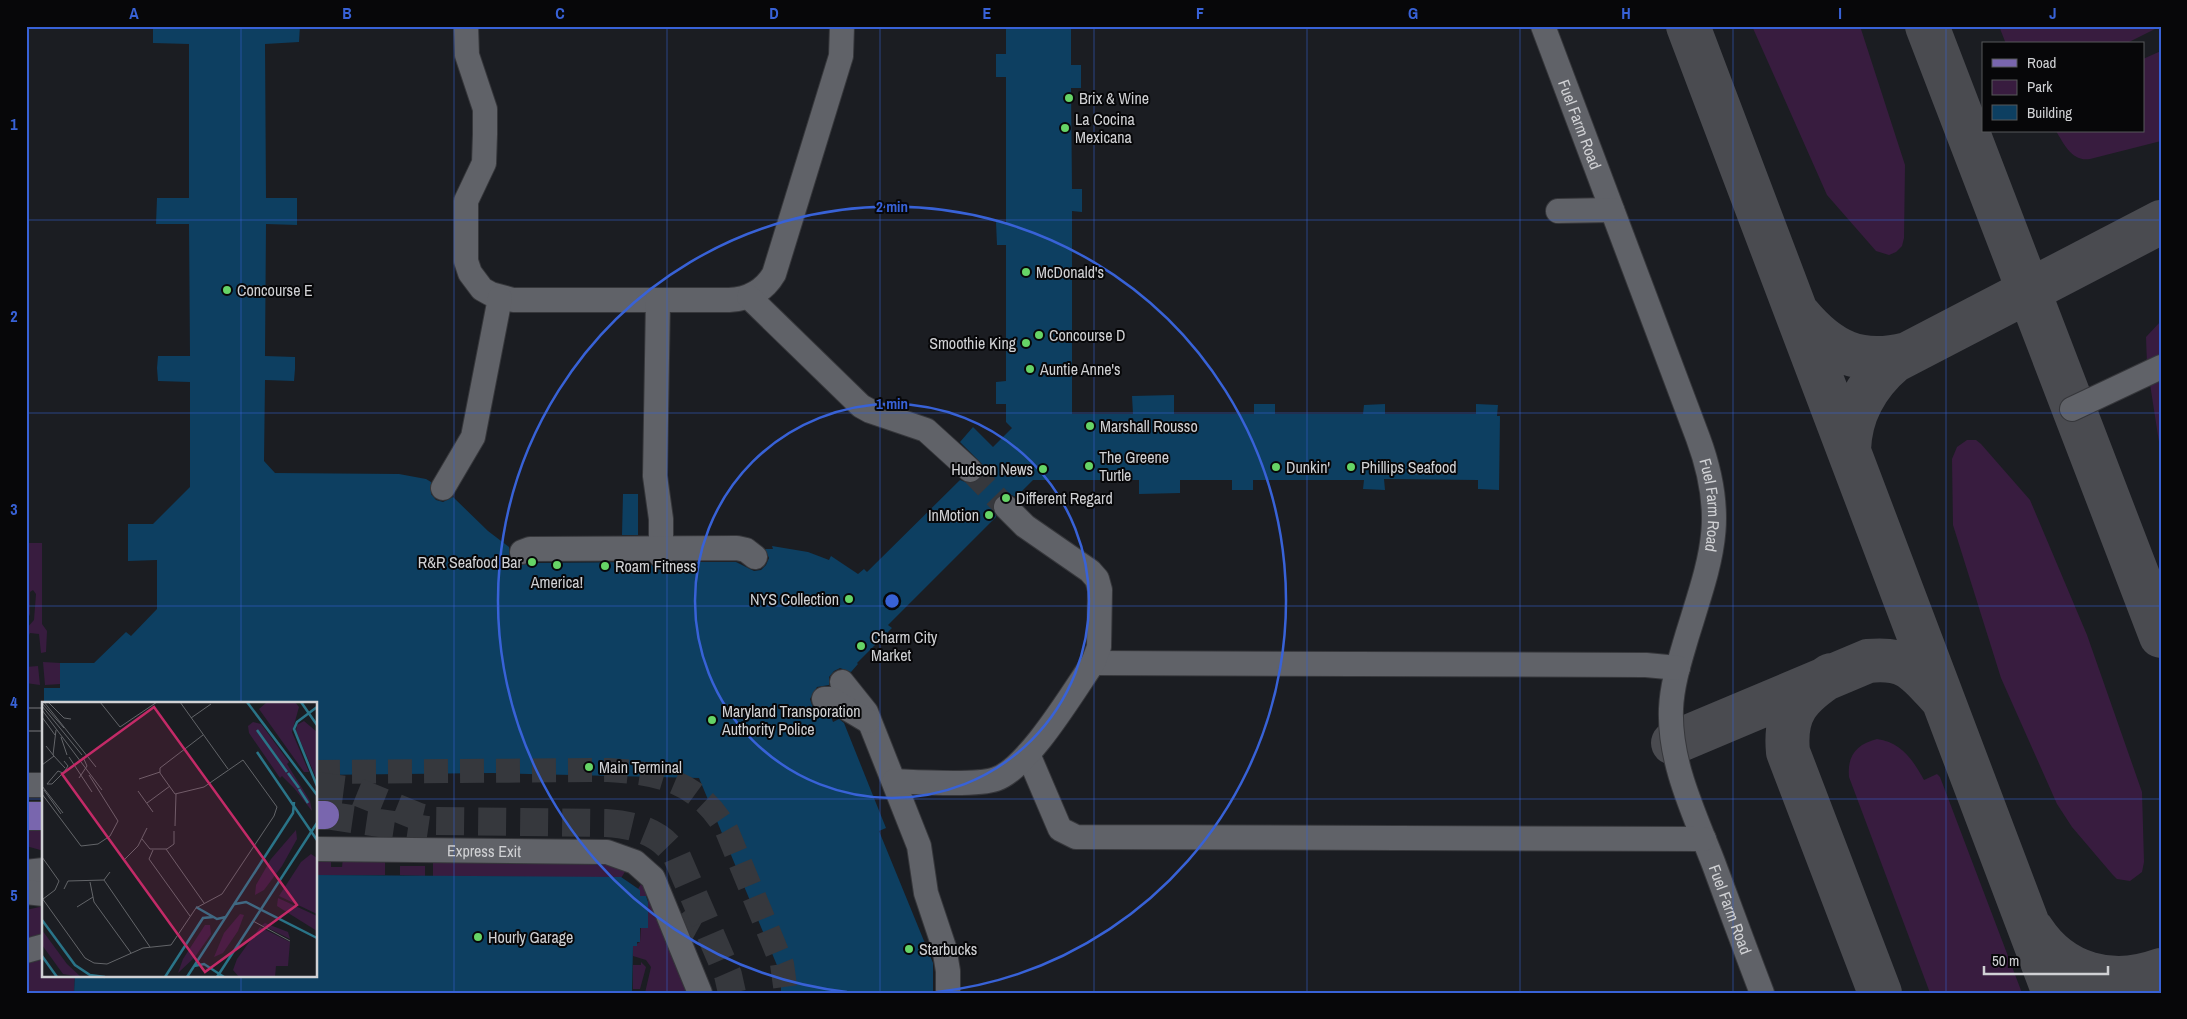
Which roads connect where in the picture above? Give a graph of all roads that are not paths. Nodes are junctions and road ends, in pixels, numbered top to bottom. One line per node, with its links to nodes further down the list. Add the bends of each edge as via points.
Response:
1 (466, 26): 7 (street, via 467,58 485,112 485,159 466,203 466,261 476,282)
2 (842, 26): 6 (street, via 841,56 776,270 766,285)
3 (1543, 26): 4 (street, Fuel Farm Road)
4 (1612, 210): 5 (street); 18 (street, Fuel Farm Road, via 1698,438 1713,487 1713,547)
5 (1558, 211)
6 (748, 297): 8 (street); 11 (street, via 861,406 926,430)
7 (500, 298): 8 (street); 12 (street, via 473,437)
8 (658, 300): 15 (street, via 655,476 661,518)
9 (2161, 368): 10 (street)
10 (2072, 409)
11 (970, 470)
12 (442, 488)
13 (1006, 507): 17 (street, via 1097,579 1100,640)
14 (522, 552): 15 (street, via 530,549)
15 (661, 553): 16 (street, via 743,549)
16 (755, 557)
17 (1093, 662): 18 (street, via 1637,665); 22 (street)
18 (1678, 668): 28 (street, Fuel Farm Road, via 1671,710 1674,750)
19 (842, 682): 21 (street, via 863,706)
20 (824, 699): 21 (street, via 831,699)
21 (871, 722): 23 (street)
22 (1028, 754): 23 (street, via 1004,775 990,781); 28 (street, via 1060,829 1076,837)
23 (894, 781): 41 (street, via 919,846 926,893 944,946)
24 (26, 785): 25 (street)
25 (42, 785)
26 (26, 816): 27 (main road)
27 (42, 816)
28 (1704, 839): 42 (street, Fuel Farm Road)
29 (318, 849): 31 (street, Express Exit, via 607,852 627,858)
30 (42, 870): 32 (street)
31 (646, 871): 37 (street, Express Exit, via 662,879); 40 (street, Express Exit, via 658,887)
32 (26, 872)
33 (26, 882): 34 (street)
34 (42, 882)
35 (26, 892): 36 (street)
36 (42, 894)
37 (680, 915)
38 (42, 947): 39 (street)
39 (26, 951)
40 (700, 993)
41 (948, 993)
42 (1762, 993)

